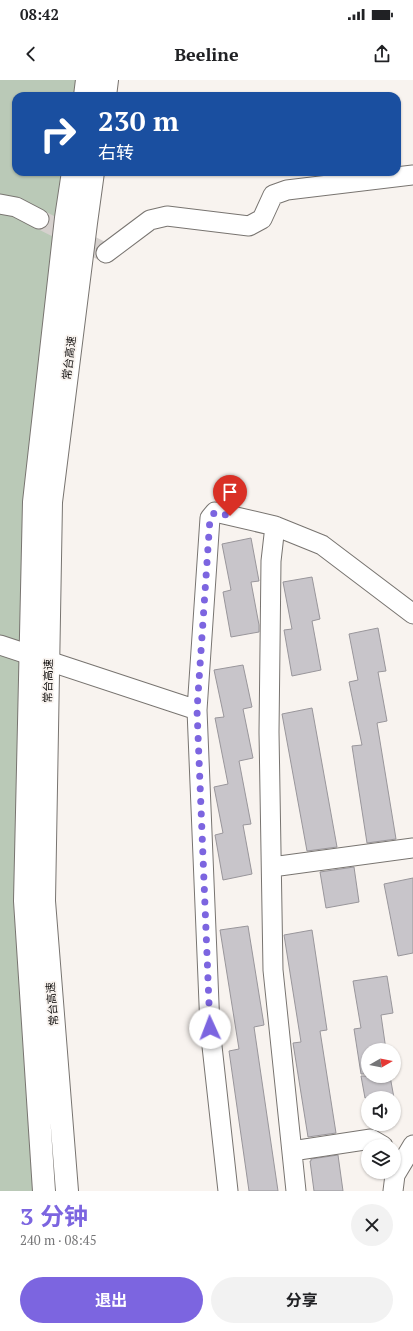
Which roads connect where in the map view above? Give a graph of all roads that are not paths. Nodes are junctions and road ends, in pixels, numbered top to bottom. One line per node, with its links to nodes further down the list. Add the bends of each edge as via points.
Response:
1 (87, 80): 3 (highway)
2 (107, 80): 4 (highway)
3 (86, 92)
4 (106, 92)
5 (413, 175): 10 (lane, via 288,190 273,195 262,218 249,226 167,216 150,220)
6 (72, 176): 20 (highway, 常台高速, via 34,502 25,901)
7 (92, 176): 21 (highway, 常台高速, via 51,502 44,901)
8 (0, 204): 9 (lane, via 16,207)
9 (39, 219)
10 (106, 253)
11 (275, 526): 12 (lane, via 322,545); 14 (lane, via 215,512 210,518); 16 (lane, via 271,561 269,732)
12 (413, 614)
13 (0, 645): 14 (lane)
14 (197, 710): 22 (lane, via 210,1028)
15 (413, 848): 16 (lane)
16 (272, 867): 18 (lane, via 273,970)
17 (361, 1141): 18 (lane)
18 (292, 1151): 23 (lane)
19 (404, 1152): 24 (lane, via 395,1175)
20 (44, 1191)
21 (67, 1191)
22 (228, 1191)
23 (296, 1191)
24 (393, 1191)

